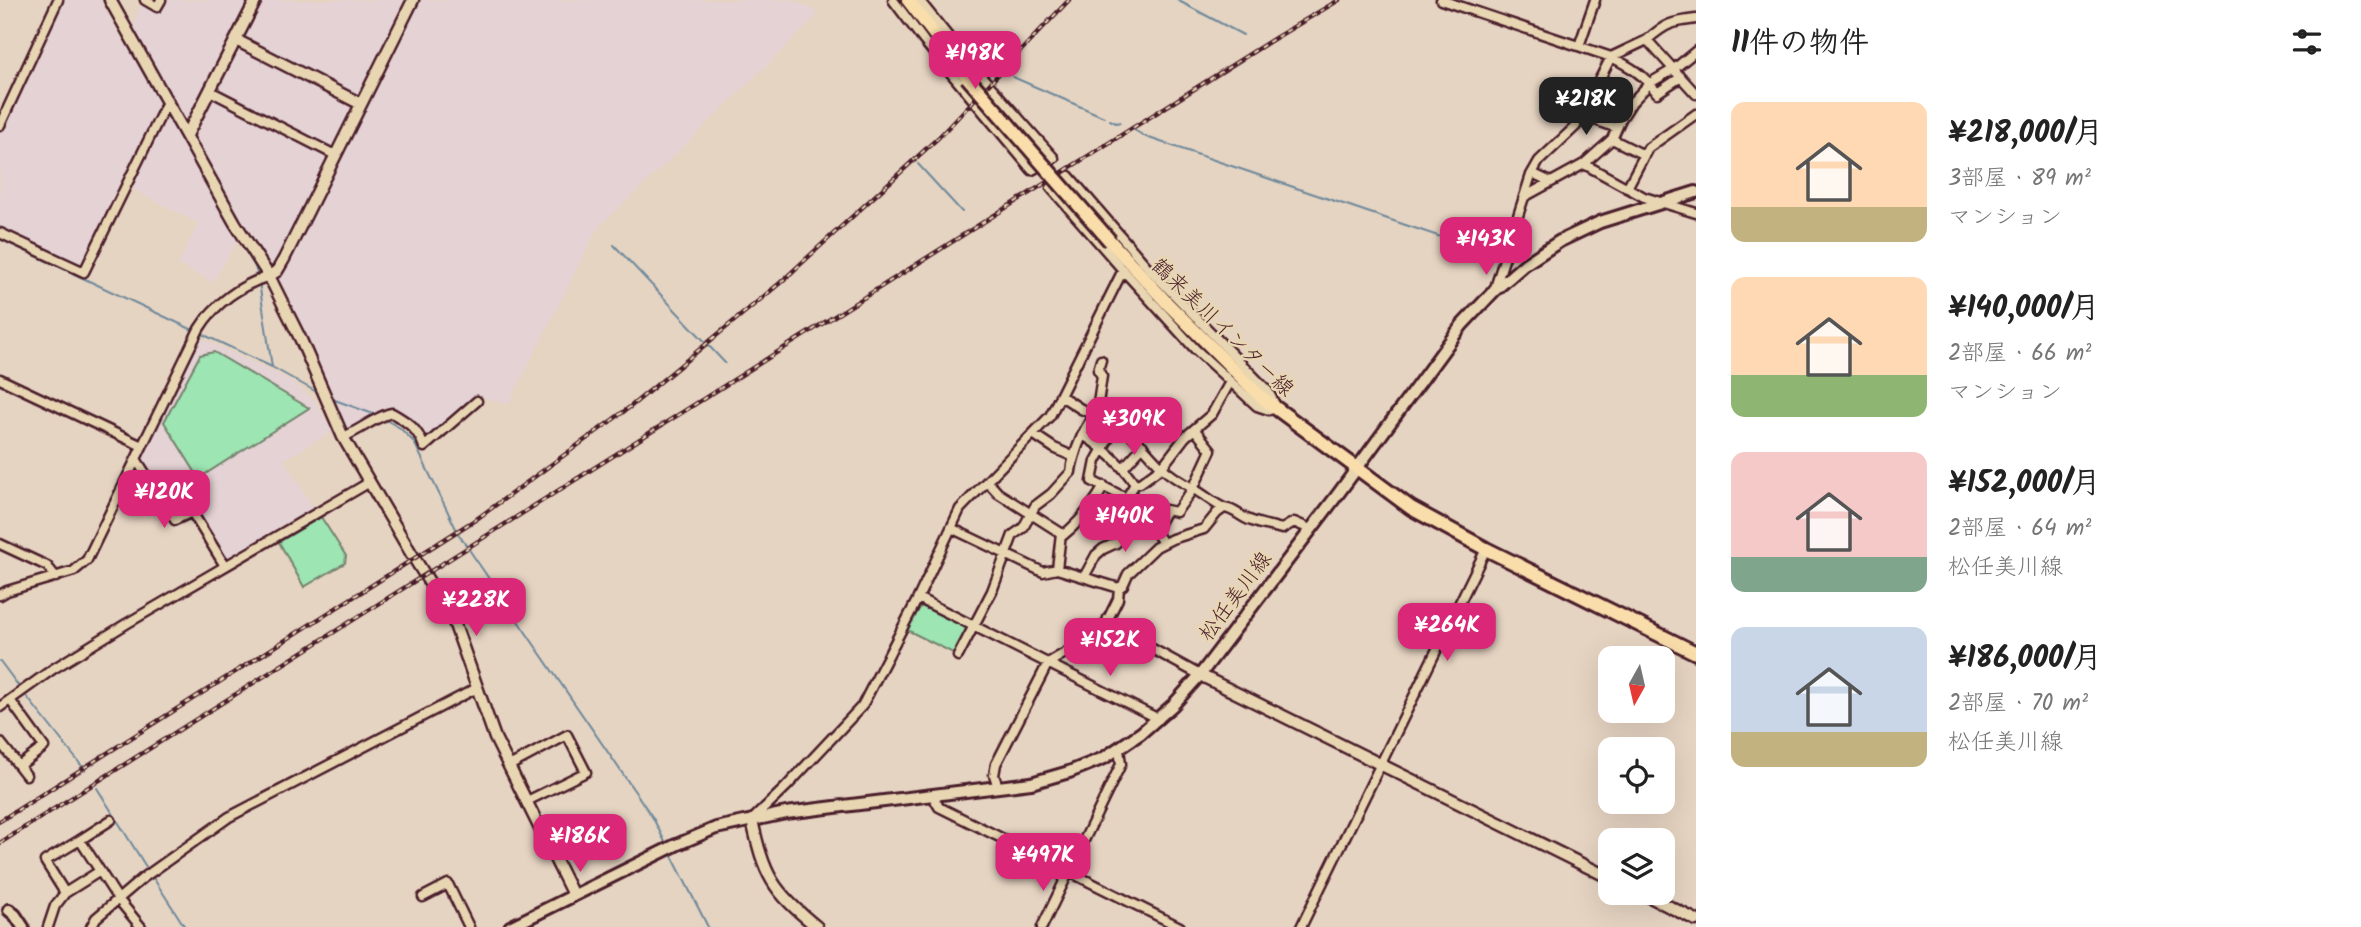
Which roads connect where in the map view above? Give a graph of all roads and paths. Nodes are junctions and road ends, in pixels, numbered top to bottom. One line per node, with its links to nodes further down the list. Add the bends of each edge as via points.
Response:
1 (58, 0): 27 (street)
2 (110, 0): 24 (street)
3 (145, 0): 4 (street, via 157,7)
4 (160, 0)
5 (256, 0): 13 (street)
6 (413, 0): 23 (street)
7 (893, 0): 9 (street, via 1032,170 1054,158)
8 (908, 0): 50 (main road, 鶴来美川インター線, bridge, via 967,77 1110,240 1168,304)
9 (919, 0)
10 (1441, 0): 15 (street)
11 (1595, 0): 15 (street)
12 (1696, 19): 14 (street, via 1663,25)
13 (236, 40): 21 (street); 23 (street)
14 (1647, 40): 17 (street); 18 (street)
15 (1579, 46): 17 (street)
16 (1696, 51): 18 (street)
17 (1611, 57): 20 (street); 26 (street)
18 (1674, 69): 19 (street); 20 (street)
19 (1681, 77): 20 (street, via 1657,93); 22 (street)
20 (1650, 83): 28 (street)
21 (210, 92): 29 (street); 31 (street)
22 (1696, 94)
23 (361, 104): 31 (street)
24 (164, 106): 29 (street); 41 (street, via 85,272)
25 (1696, 114): 32 (street)
26 (1581, 115): 28 (street); 34 (street)
27 (0, 125)
28 (1617, 128): 30 (street)
29 (187, 135): 43 (street)
30 (1612, 139): 32 (street); 33 (street)
31 (335, 155): 43 (street, via 277,271)
32 (1644, 155): 36 (street)
33 (1584, 164): 35 (street); 36 (street)
34 (1532, 173): 35 (street); 38 (street)
35 (1551, 182): 38 (street)
36 (1627, 188): 39 (street)
37 (1696, 192): 39 (main road, 松任美川線)
38 (1524, 197): 44 (street)
39 (1662, 202): 40 (street); 44 (main road, 松任美川線, via 1560,241)
40 (1696, 213)
41 (0, 233)
42 (1123, 270): 47 (street); 48 (street); 50 (street, via 1051,188 1069,176 1149,269 1268,391)
43 (262, 278): 56 (street); 57 (street, via 229,296 205,319)
44 (1494, 291): 64 (main road, 松任美川線, via 1462,325)
45 (1101, 360): 51 (street)
46 (0, 379): 57 (street)
47 (1230, 382): 50 (street, via 1257,406); 53 (street, via 1212,414)
48 (1061, 396): 51 (street); 54 (street)
49 (477, 401): 56 (street, via 424,447 411,425 392,413)
50 (1277, 408): 64 (main road, 鶴来美川インター線)
51 (1098, 414): 52 (street); 55 (street)
52 (1117, 423): 58 (street); 59 (street)
53 (1195, 430): 63 (street); 69 (street, via 1211,450)
54 (1033, 435): 60 (street); 65 (street)
55 (1083, 435): 59 (street); 60 (street)
56 (344, 437): 66 (street)
57 (142, 446): 61 (street)
58 (1143, 446): 62 (street); 63 (street)
59 (1104, 448): 62 (street); 68 (street, via 1092,481)
60 (1074, 457): 73 (street, via 1071,472)
61 (136, 459): 82 (street, via 175,520 192,512); 84 (street, via 87,560 74,571)
62 (1124, 467): 67 (street)
63 (1162, 467): 67 (street); 69 (street)
64 (1356, 469): 75 (main road, 松任美川線); 80 (main road, 鶴来美川インター線, via 1411,508)
65 (988, 481): 73 (street); 74 (street, via 960,509)
66 (370, 482): 82 (street); 95 (street, via 454,622)
67 (1135, 484): 70 (street)
68 (1104, 485): 70 (street); 77 (street, via 1084,516)
69 (1193, 489): 71 (street); 76 (street, via 1176,512 1163,513)
70 (1127, 497): 72 (street, via 1142,506)
71 (1224, 508): 75 (street, via 1282,529 1294,522); 78 (street, via 1204,529)
72 (1143, 512): 76 (street); 85 (street, via 1115,543 1097,555)
73 (1031, 513): 77 (street); 81 (street)
74 (951, 528): 81 (street); 88 (street)
75 (1310, 529): 94 (main road, 松任美川線)
76 (1154, 530): 78 (street)
77 (1061, 537): 83 (street)
78 (1163, 543): 86 (street)
79 (0, 544): 84 (street, via 47,566)
80 (1486, 549): 91 (main road, 鶴来美川インター線); 101 (street)
81 (1004, 555): 83 (street, via 1043,572); 90 (street)
82 (225, 566): 96 (street)
83 (1057, 569): 85 (street)
84 (55, 577): 87 (street)
85 (1084, 578): 86 (street)
86 (1119, 588): 89 (street)
87 (2, 591)
88 (918, 598): 90 (street); 109 (street, via 862,706)
89 (1108, 618): 93 (street, via 1094,636); 94 (street, via 1138,641)
90 (973, 626): 92 (street); 93 (street)
91 (1696, 653)
92 (958, 656)
93 (1048, 663): 98 (street); 105 (street, via 996,764 993,775)
94 (1200, 675): 98 (main road, 松任美川線); 101 (street)
95 (477, 688): 103 (street); 117 (street, via 229,817)
96 (10, 699): 97 (street); 102 (street, via 44,747)
97 (0, 707)
98 (1158, 719): 100 (main road, 松任美川線)
99 (0, 742): 102 (street)
100 (1119, 749): 105 (main road, 松任美川線, via 1069,772); 113 (street, via 1121,764)
101 (1381, 765): 112 (street); 130 (street)
102 (19, 766): 104 (street)
103 (509, 766): 107 (street); 107 (street, via 567,735 580,760 586,772)
104 (26, 775)
105 (998, 787): 106 (main road, 松任美川線)
106 (932, 795): 109 (main road, 松任美川線); 113 (street, via 939,807)
107 (527, 801): 115 (street)
108 (111, 820): 110 (street)
109 (752, 820): 115 (main road, 松任美川線, via 716,828); 127 (street, via 770,880)
110 (80, 840): 111 (street); 114 (street, via 45,861)
111 (100, 871): 114 (street); 117 (street)
112 (1598, 872)
113 (1069, 873): 128 (street); 129 (street)
114 (65, 892): 122 (street)
115 (573, 895): 126 (main road, 松任美川線)
116 (423, 897): 125 (street, via 448,884)
117 (118, 899): 123 (street); 124 (street)
118 (1666, 905): 120 (street)
119 (4, 911): 121 (main road, via 15,915)
120 (1696, 920)
121 (23, 927)
122 (48, 927)
123 (91, 927)
124 (141, 927)
125 (469, 927)
126 (510, 927)
127 (817, 927)
128 (1042, 927)
129 (1180, 927)
130 (1301, 927)

